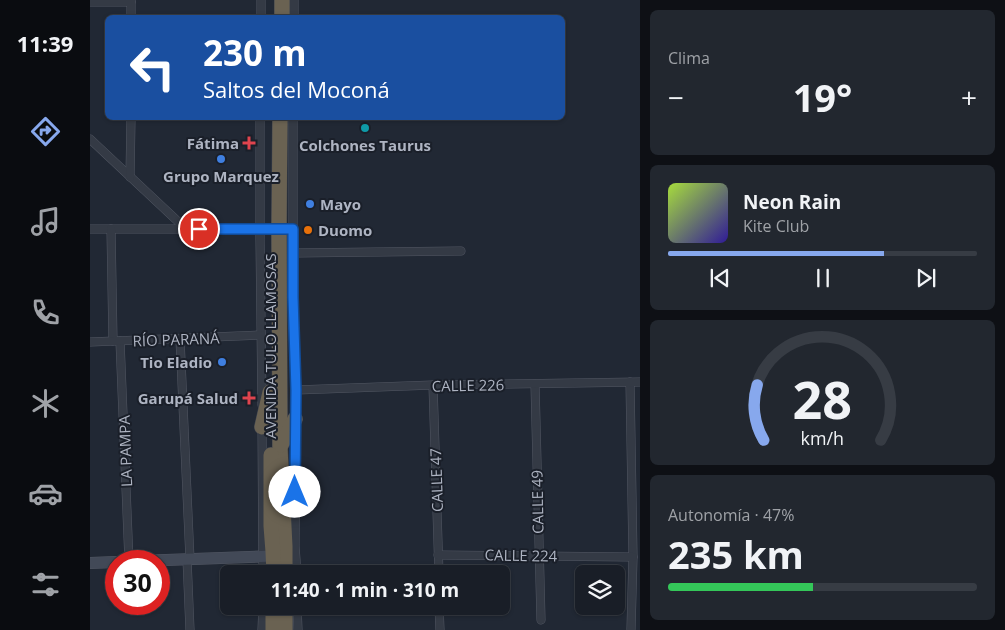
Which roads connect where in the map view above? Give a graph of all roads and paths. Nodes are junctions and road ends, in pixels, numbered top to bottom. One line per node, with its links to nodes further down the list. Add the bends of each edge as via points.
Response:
1 (261, 0): 8 (street)
2 (273, 0): 9 (highway)
3 (282, 0): 10 (highway)
4 (294, 0): 11 (street)
5 (131, 1): 6 (street); 7 (street)
6 (90, 2)
7 (131, 15)
8 (261, 15)
9 (273, 15)
10 (282, 15)
11 (294, 15)
12 (131, 120): 18 (street)
13 (260, 120): 22 (street)
14 (271, 120): 22 (highway, AVENIDA TULO LLAMOSAS)
15 (280, 120): 22 (highway)
16 (293, 120): 22 (street)
17 (90, 140): 18 (street)
18 (130, 177): 21 (street)
19 (90, 229): 20 (street)
20 (111, 229): 21 (street); 27 (street, LA PAMPA)
21 (186, 229): 22 (street)
22 (275, 229): 24 (street); 25 (street); 34 (highway, AVENIDA TULO LLAMOSAS); 37 (highway)
23 (462, 251): 24 (street)
24 (293, 253): 33 (street)
25 (261, 335): 26 (street, RÍO PARANÁ); 36 (street)
26 (180, 339): 27 (street, RÍO PARANÁ); 43 (street)
27 (116, 341): 28 (street, RÍO PARANÁ); 38 (street, LA PAMPA)
28 (90, 342)
29 (630, 382): 30 (street, CALLE 226); 31 (street, CALLE 226); 42 (street)
30 (640, 382)
31 (535, 384): 32 (street, CALLE 226); 41 (street, CALLE 49)
32 (434, 386): 33 (street, CALLE 226); 40 (street, CALLE 47)
33 (296, 390): 35 (street)
34 (270, 392): 36 (highway); 39 (highway, AVENIDA TULO LLAMOSAS, via 271,526)
35 (295, 419): 37 (highway); 39 (street)
36 (262, 426): 39 (street)
37 (280, 448): 39 (highway)
38 (128, 550)
39 (279, 555): 43 (street); 47 (street); 48 (highway, AVENIDA TULO LLAMOSAS); 49 (highway); 50 (street)
40 (438, 555): 41 (street, CALLE 224); 51 (street, CALLE 47)
41 (538, 556): 42 (street, CALLE 224); 57 (street, CALLE 49)
42 (633, 557): 58 (street)
43 (189, 559): 44 (street); 59 (street)
44 (170, 560)
45 (105, 562): 46 (street)
46 (90, 563)
47 (271, 565)
48 (276, 565)
49 (282, 565)
50 (288, 565)
51 (439, 565)
52 (263, 615): 60 (street)
53 (273, 615): 61 (highway)
54 (285, 615): 62 (highway)
55 (298, 615): 63 (street)
56 (440, 615): 64 (street)
57 (540, 620)
58 (631, 629)
59 (190, 630)
60 (262, 630)
61 (273, 630)
62 (285, 630)
63 (298, 630)
64 (440, 630)

